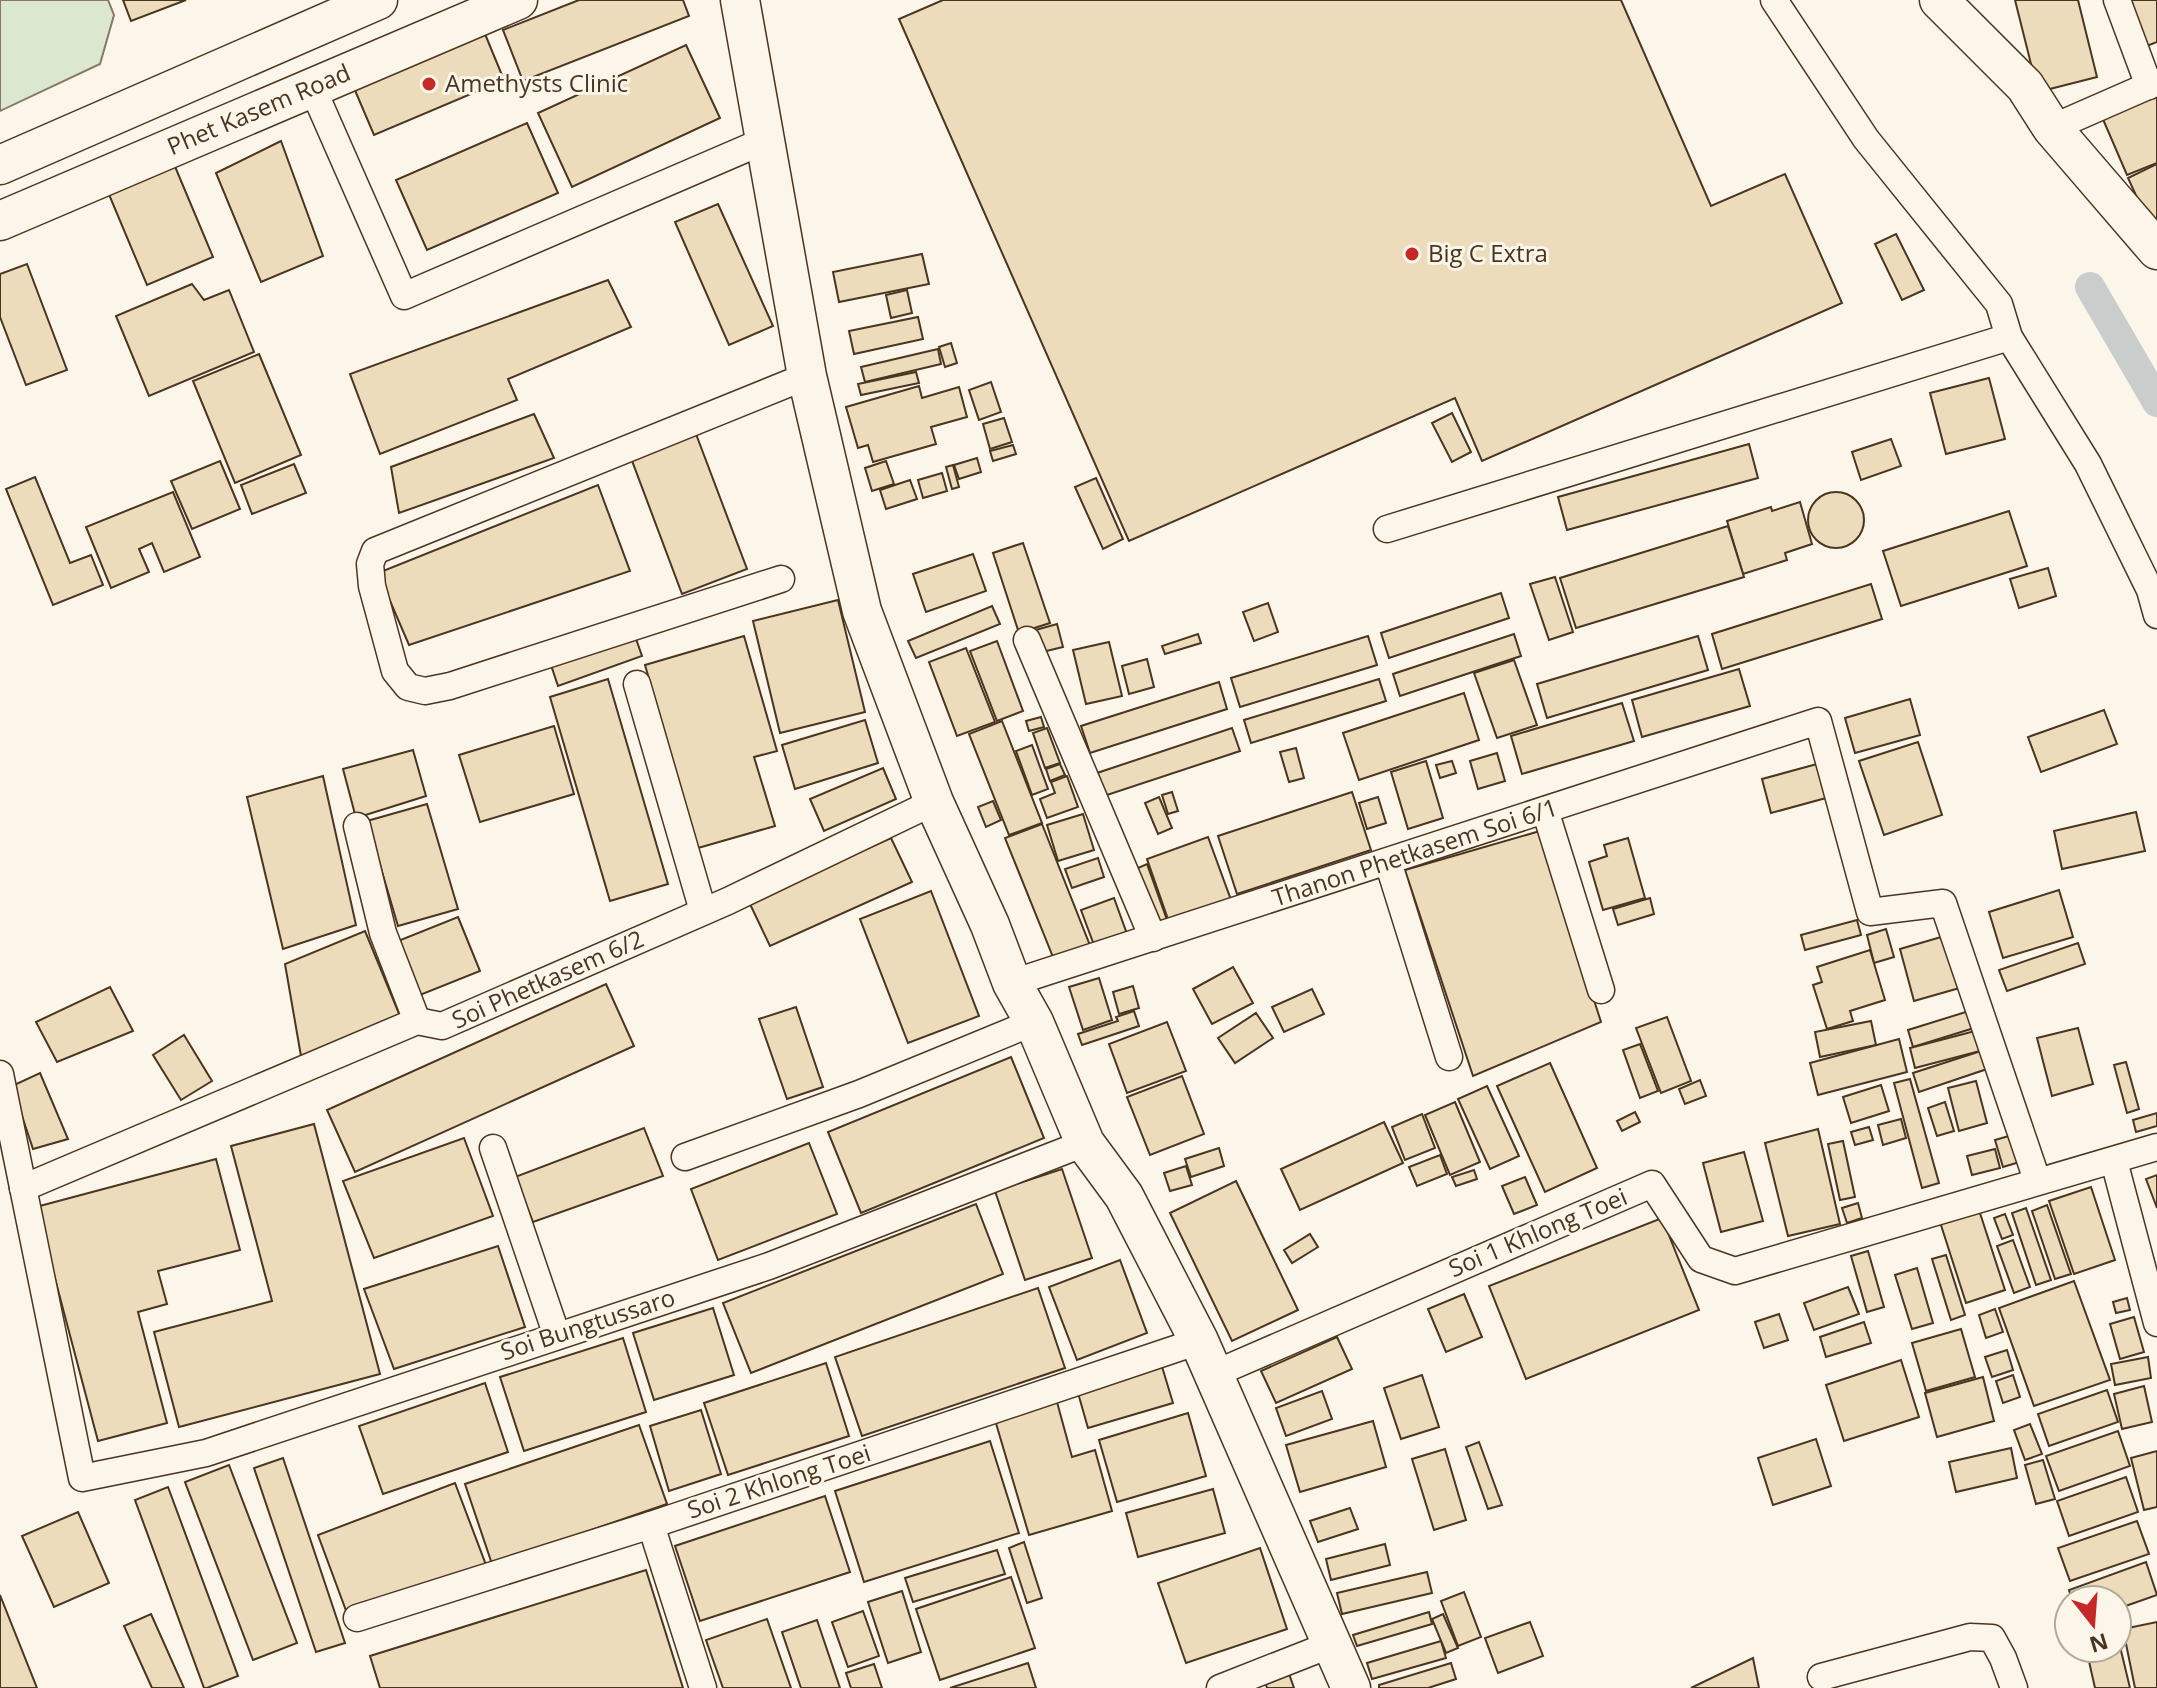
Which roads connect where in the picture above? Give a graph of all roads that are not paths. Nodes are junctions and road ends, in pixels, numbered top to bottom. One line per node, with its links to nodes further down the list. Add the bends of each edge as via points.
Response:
1 (378, 0): 11 (street)
2 (518, 0): 8 (street, Phet Kasem Road)
3 (740, 0): 10 (street)
4 (1774, 0): 14 (street, via 1866,139 1999,304)
5 (1939, 0): 9 (street, via 2025,86)
6 (2117, 0): 7 (street)
7 (2153, 84): 9 (street)
8 (312, 87): 10 (street, via 404,296); 12 (street, Phet Kasem Road)
9 (2052, 128): 13 (street)
10 (766, 140): 15 (street)
11 (0, 165)
12 (0, 221)
13 (2157, 250)
14 (2009, 337): 16 (street); 18 (street, via 2088,464 2150,590)
15 (807, 376): 17 (street, via 375,551 370,564 395,671 408,687 425,691); 21 (street, via 862,611)
16 (1387, 529)
17 (781, 579)
18 (2157, 615)
19 (1027, 640): 26 (street)
20 (637, 684): 25 (street)
21 (934, 802): 25 (street, Soi Phetkasem 6/2); 27 (street)
22 (1545, 810): 24 (street, Thanon Phetkasem Soi 6/1); 28 (street); 38 (street, Thanon Phetkasem Soi 6/1, via 1818,721 1870,912 1943,903)
23 (357, 826): 29 (street, via 383,933)
24 (1388, 862): 26 (street, Thanon Phetkasem Soi 6/1); 31 (street)
25 (703, 911): 29 (street, Soi Phetkasem 6/2, via 442,1026)
26 (1153, 938): 27 (street, Thanon Phetkasem Soi 6/1)
27 (1012, 983): 30 (street)
28 (1601, 990)
29 (417, 1021): 39 (street, Soi Phetkasem 6/2)
30 (1034, 1022): 33 (street); 36 (street, via 859,1094)
31 (1449, 1057)
32 (0, 1074): 39 (street)
33 (1085, 1143): 41 (street, Soi Bungtussaro, via 769,1266); 42 (street, via 1124,1196)
34 (2157, 1147): 37 (street, Soi 1 Khlong Toei)
35 (493, 1148): 41 (street)
36 (685, 1157)
37 (2114, 1161): 38 (street, Soi 1 Khlong Toei); 40 (street)
38 (2037, 1180): 42 (street, Soi 1 Khlong Toei, via 1735,1271 1701,1259 1652,1184)
39 (23, 1188): 41 (street, Soi Bungtussaro, via 82,1478 206,1453)
40 (2157, 1323)
41 (557, 1336)
42 (1206, 1358): 43 (street, Soi 2 Khlong Toei); 45 (street)
43 (651, 1525): 44 (street, Soi 2 Khlong Toei); 47 (street)
44 (357, 1618)
45 (1332, 1644): 48 (street); 49 (street)
46 (1821, 1677): 50 (street, via 1970,1637 1992,1638)
47 (703, 1688)
48 (1220, 1688)
49 (1351, 1688)
50 (2014, 1688)

